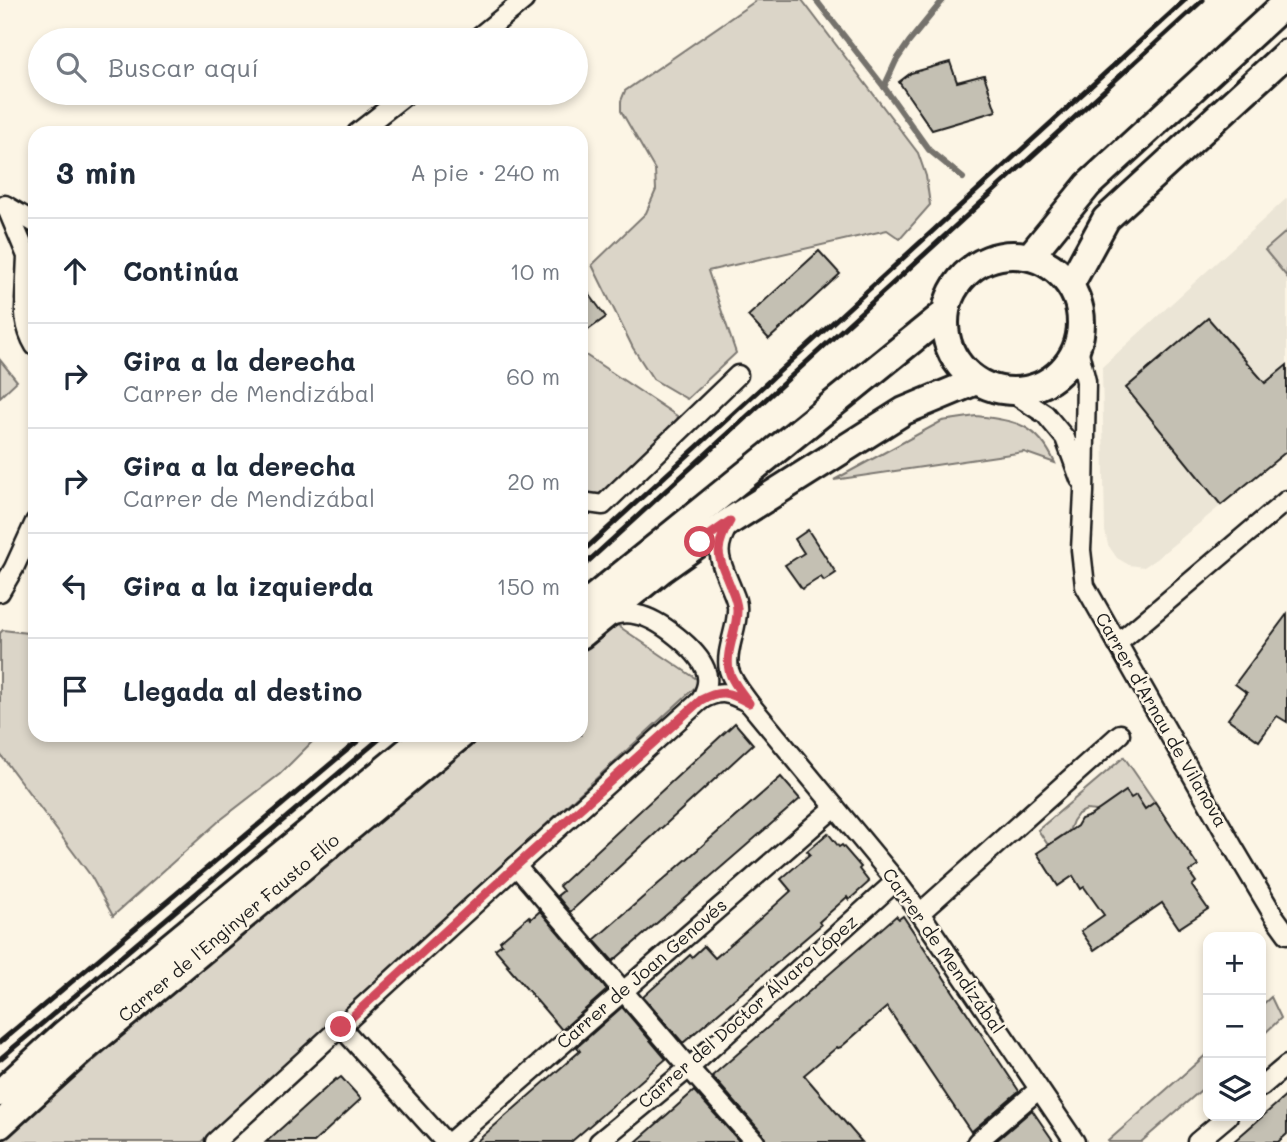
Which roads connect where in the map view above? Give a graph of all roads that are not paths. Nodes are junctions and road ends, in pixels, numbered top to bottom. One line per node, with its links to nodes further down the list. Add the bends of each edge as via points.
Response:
1 (524, 0): 3 (street)
2 (1287, 2): 9 (main road, via 1087,185)
3 (490, 28)
4 (1287, 53): 10 (main road, via 1106,219)
5 (393, 105): 6 (street)
6 (366, 126)
7 (3, 203): 8 (street); 12 (street, via 27,256)
8 (28, 219)
9 (1031, 255): 10 (main road, via 1046,261); 13 (main road, via 1008,256 968,275)
10 (1071, 283): 15 (main road, via 1081,310)
11 (28, 291): 12 (street)
12 (25, 300): 14 (street)
13 (944, 314): 17 (main road, via 950,352); 25 (main road)
14 (28, 330)
15 (1077, 344): 18 (main road, via 1054,375); 19 (street, Carrer d'Arnau de Vilanova, via 1086,382)
16 (738, 375): 21 (street, via 603,505)
17 (976, 381): 18 (main road); 22 (main road, via 904,411)
18 (1011, 392): 19 (street, Carrer d'Arnau de Vilanova, via 1045,414 1065,438)
19 (1084, 492): 28 (street, Carrer d'Arnau de Vilanova, via 1081,550 1085,586)
20 (1287, 500): 28 (street)
21 (588, 503)
22 (730, 521): 26 (main road); 30 (street, Carrer de Mendizábal, via 718,547 737,612 729,673)
23 (28, 537): 24 (street)
24 (0, 592)
25 (588, 620)
26 (588, 620)
27 (588, 622): 29 (street, via 626,613 655,622 693,651 705,667 707,689)
28 (1117, 644): 38 (street, Carrer d'Arnau de Vilanova)
29 (701, 700): 30 (street, via 724,692); 35 (street)
30 (749, 703): 34 (street, Carrer de Mendizábal)
31 (1120, 734): 37 (street)
32 (419, 742): 45 (main road, Carrer de l'Enginyer Fausto Elío, via 64,1034)
33 (453, 742): 47 (main road, Carrer de l'Enginyer Fausto Elío, via 81,1051)
34 (835, 807): 36 (street, Carrer de Mendizábal); 39 (street, Carrer de Joan Genovés)
35 (516, 866): 39 (street); 40 (street)
36 (896, 881): 37 (street, Carrer de Mendizábal); 42 (street, Carrer del Doctor Álvaro López)
37 (920, 912): 44 (street, Carrer de Mendizábal)
38 (1287, 934)
39 (623, 990): 42 (street); 49 (street, Carrer de Joan Genovés)
40 (341, 1027): 48 (street); 49 (street)
41 (1287, 1065): 43 (street)
42 (689, 1068): 50 (street, Carrer del Doctor Álvaro López); 51 (street)
43 (1266, 1083)
44 (1038, 1090): 52 (street); 53 (street, Carrer de Mendizábal)
45 (0, 1093)
46 (1222, 1121): 54 (street)
47 (0, 1125)
48 (215, 1142)
49 (447, 1142)
50 (599, 1142)
51 (755, 1142)
52 (977, 1142)
53 (1075, 1142)
54 (1197, 1142)

